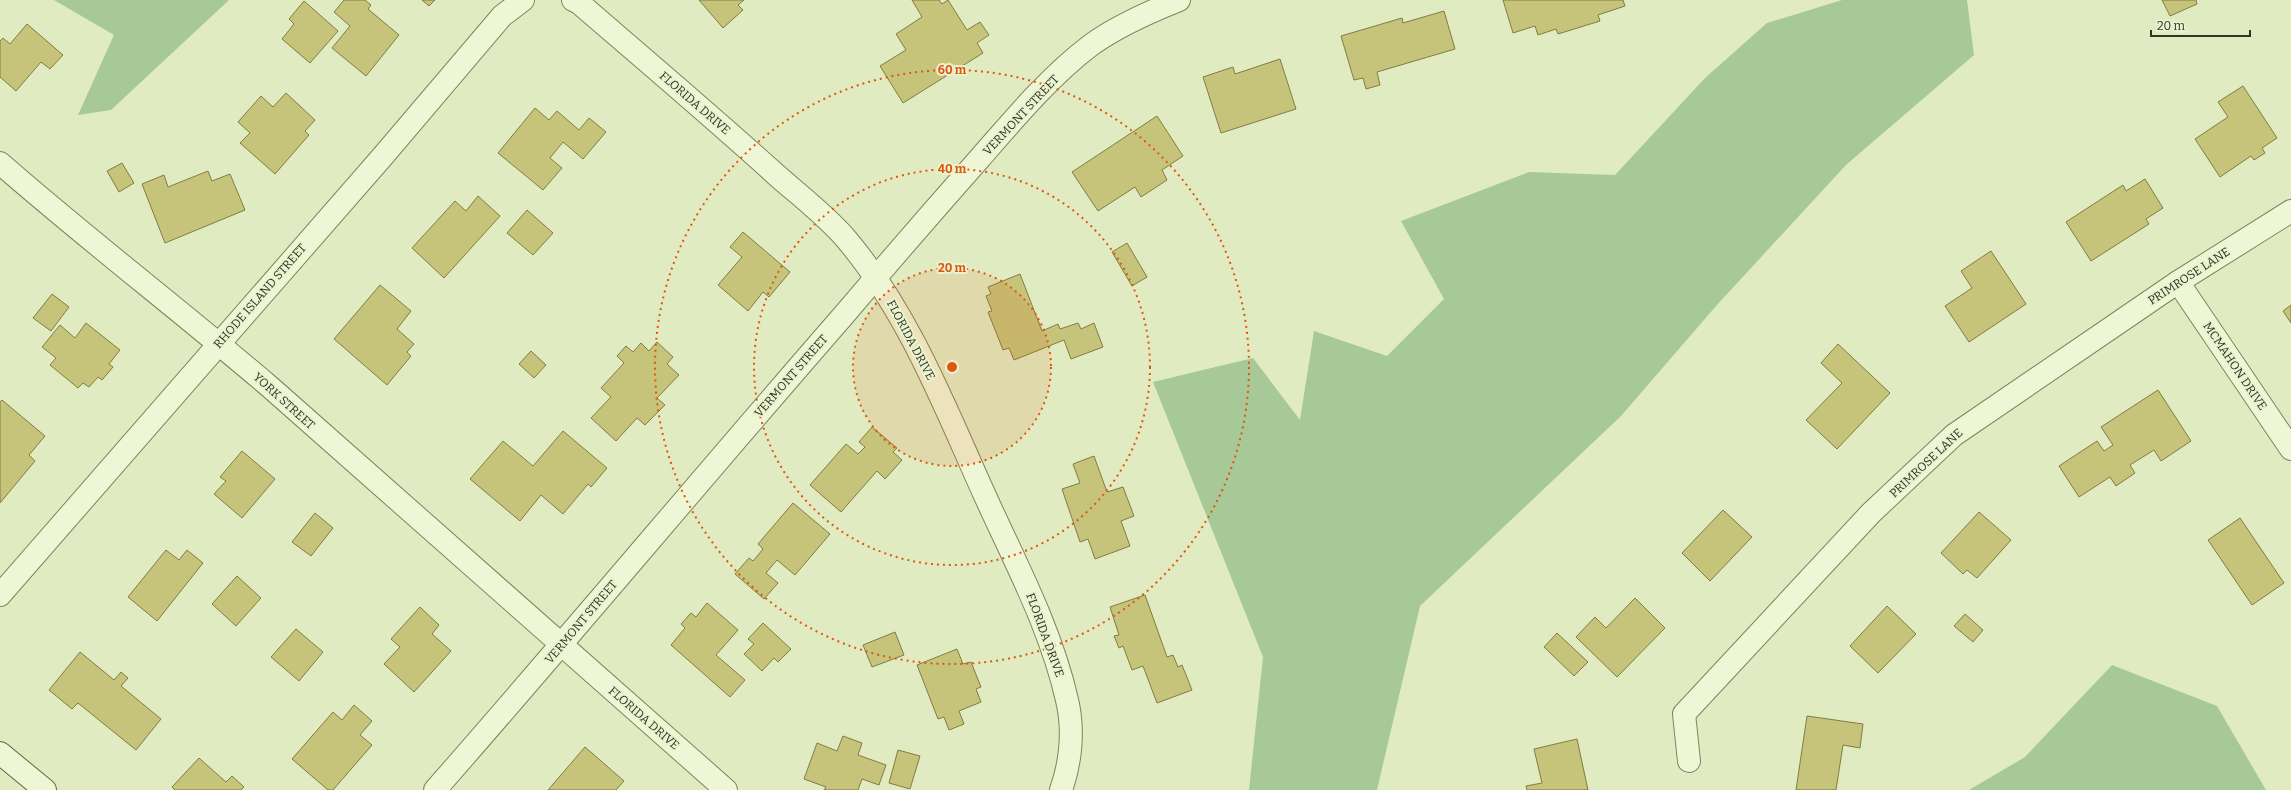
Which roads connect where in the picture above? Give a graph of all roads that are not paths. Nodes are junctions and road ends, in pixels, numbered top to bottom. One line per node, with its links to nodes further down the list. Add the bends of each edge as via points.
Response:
1 (523, 0): 8 (street, RHODE ISLAND STREET, via 502,16 378,162)
2 (573, 0): 6 (street, FLORIDA DRIVE, via 741,143 845,237)
3 (1179, 0): 6 (street, VERMONT STREET, via 1105,36 1070,62 998,138)
4 (0, 163): 8 (street, YORK STREET, via 113,260)
5 (2291, 211): 7 (street, PRIMROSE LANE)
6 (876, 277): 11 (street, VERMONT STREET, via 679,504); 17 (street, FLORIDA DRIVE, via 926,366 1033,602 1049,643 1067,700 1070,719 1070,753)
7 (2178, 282): 9 (street, MCMAHON DRIVE); 13 (street, PRIMROSE LANE, via 1954,435 1871,513 1684,714)
8 (218, 343): 10 (street, RHODE ISLAND STREET); 11 (street, YORK STREET)
9 (2291, 449)
10 (0, 595)
11 (561, 646): 15 (street, VERMONT STREET); 16 (street, FLORIDA DRIVE)
12 (0, 753): 14 (street)
13 (1689, 761)
14 (45, 790)
15 (435, 790)
16 (726, 790)
17 (1061, 790)

